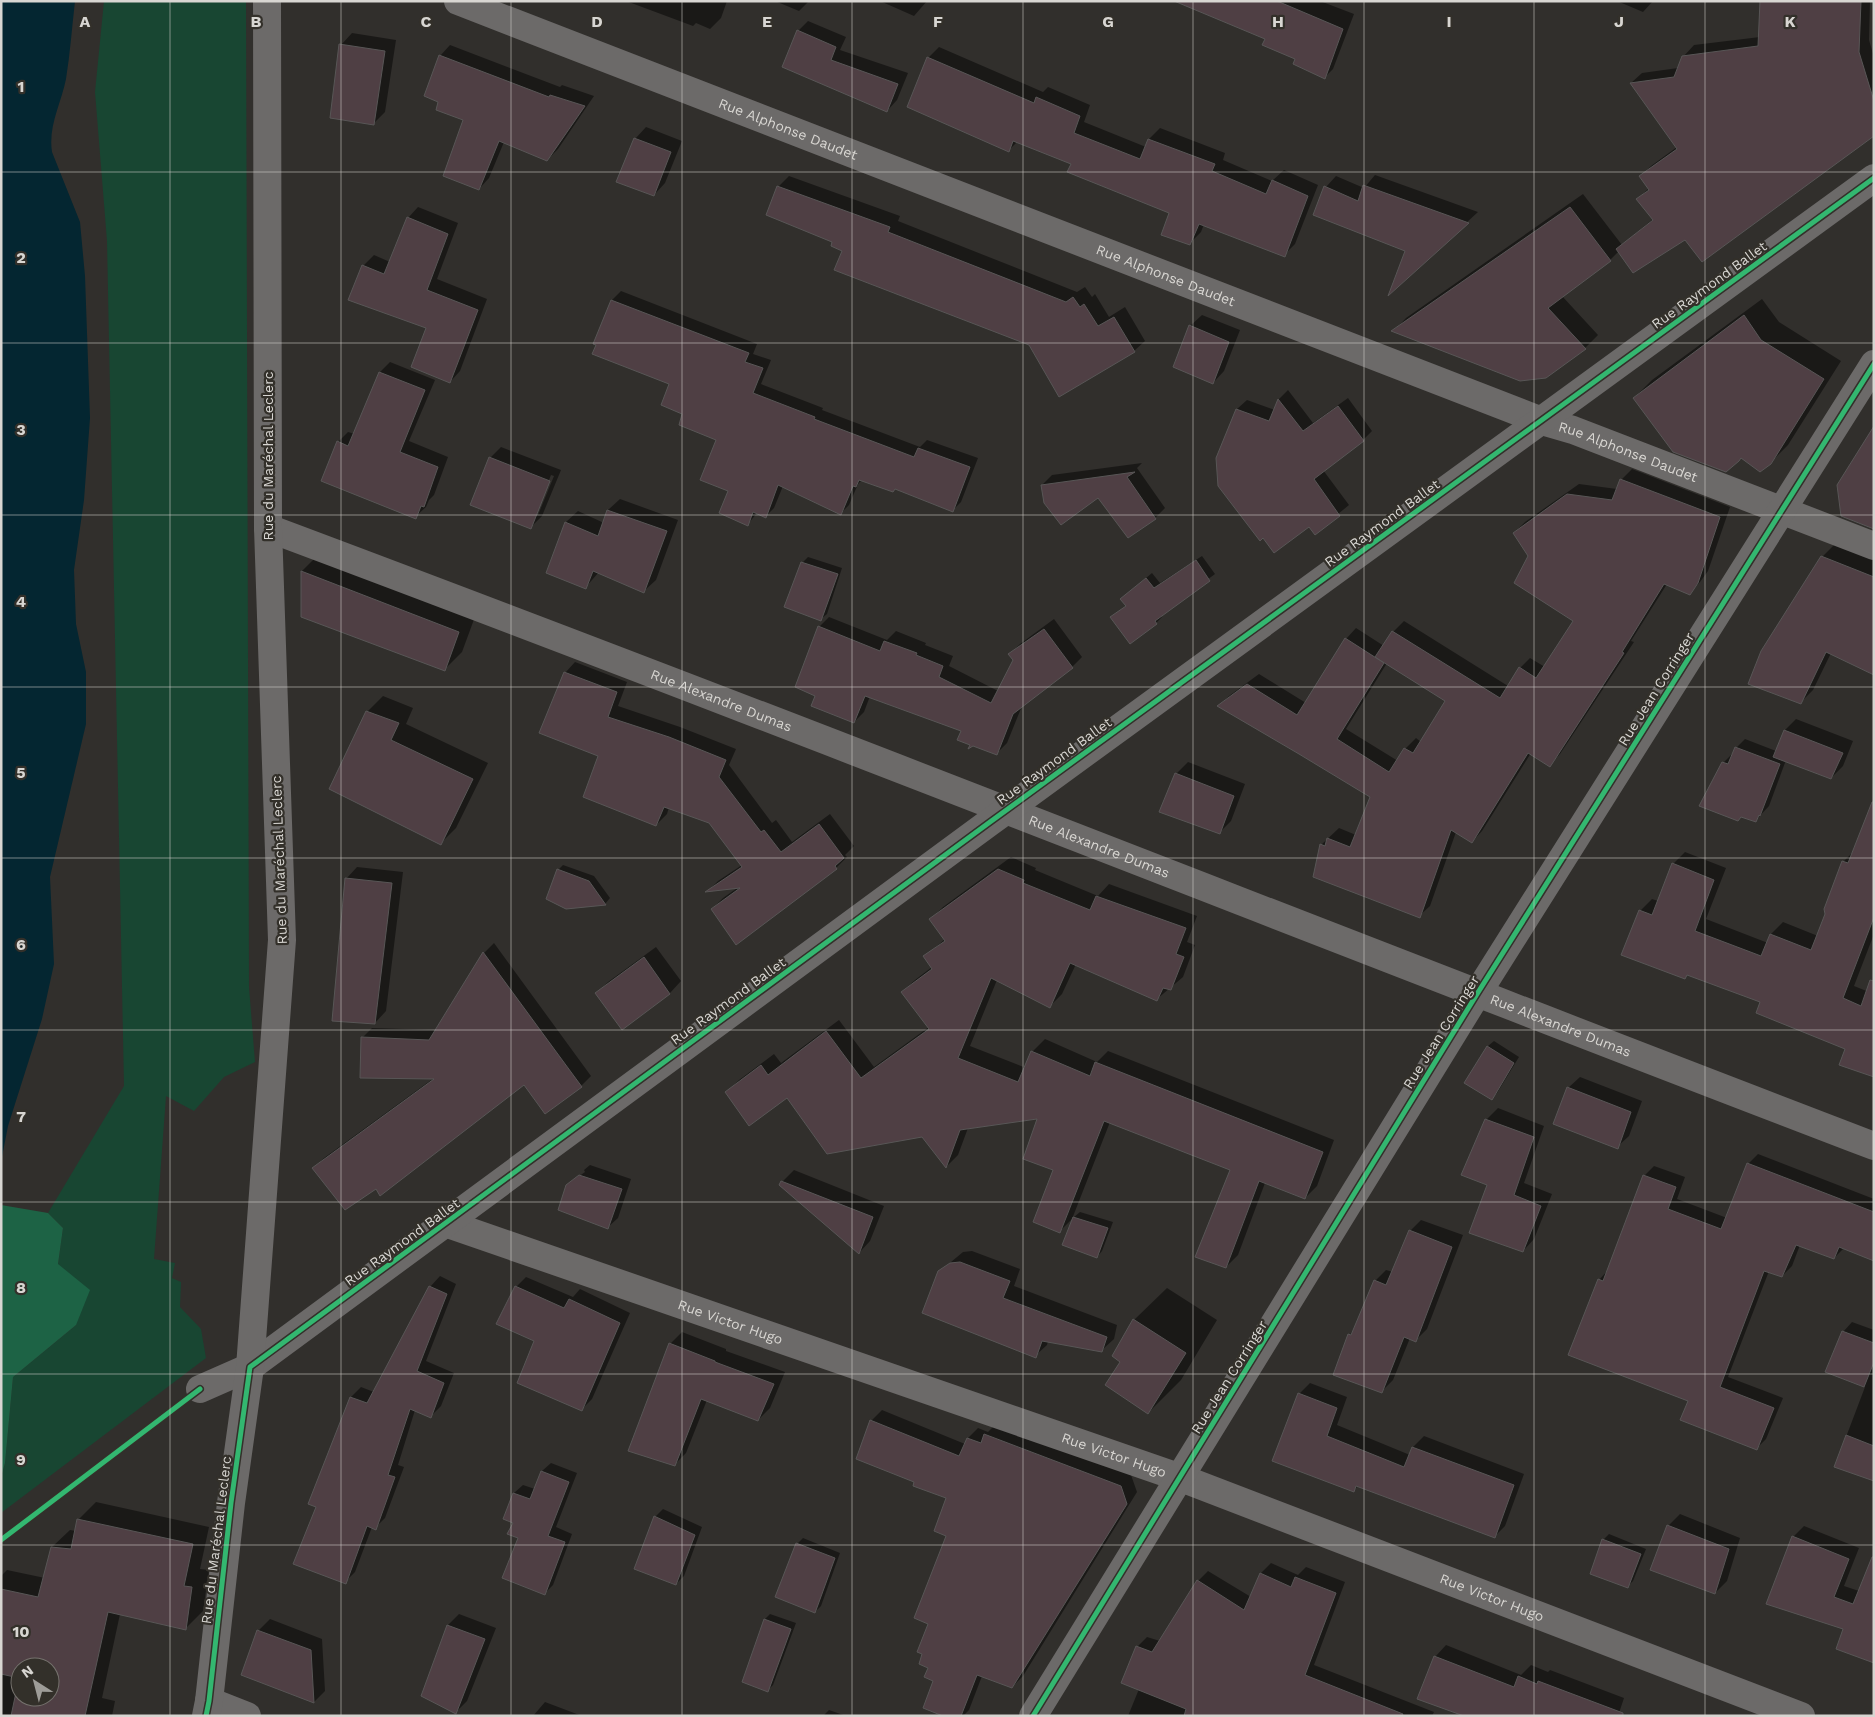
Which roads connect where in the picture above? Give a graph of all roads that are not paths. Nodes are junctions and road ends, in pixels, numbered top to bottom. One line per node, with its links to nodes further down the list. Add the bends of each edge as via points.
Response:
1 (267, 1): 7 (street, Rue du Maréchal Leclerc)
2 (458, 1): 5 (street, Rue Alphonse Daudet)
3 (1874, 178): 5 (street, Rue Raymond Ballet)
4 (1874, 364): 6 (street, Rue Jean Corringer)
5 (1542, 421): 6 (street, Rue Alphonse Daudet); 9 (street, Rue Raymond Ballet)
6 (1782, 511): 8 (street, Rue Alphonse Daudet); 10 (street, Rue Jean Corringer)
7 (268, 528): 9 (street, Rue Alexandre Dumas); 13 (street, Rue du Maréchal Leclerc, via 282,940)
8 (1874, 546)
9 (1007, 810): 10 (street, Rue Alexandre Dumas); 12 (street, Rue Raymond Ballet)
10 (1477, 994): 11 (street, Rue Alexandre Dumas); 15 (street, Rue Jean Corringer)
11 (1874, 1146)
12 (445, 1223): 13 (street, Rue Raymond Ballet); 15 (street, Rue Victor Hugo)
13 (250, 1366): 14 (street, Rue Raymond Ballet); 16 (street, Rue du Maréchal Leclerc)
14 (200, 1389)
15 (1181, 1478): 18 (street, Rue Jean Corringer); 19 (street, Rue Victor Hugo)
16 (207, 1708): 17 (street)
17 (247, 1716)
18 (1033, 1716)
19 (1802, 1716)

